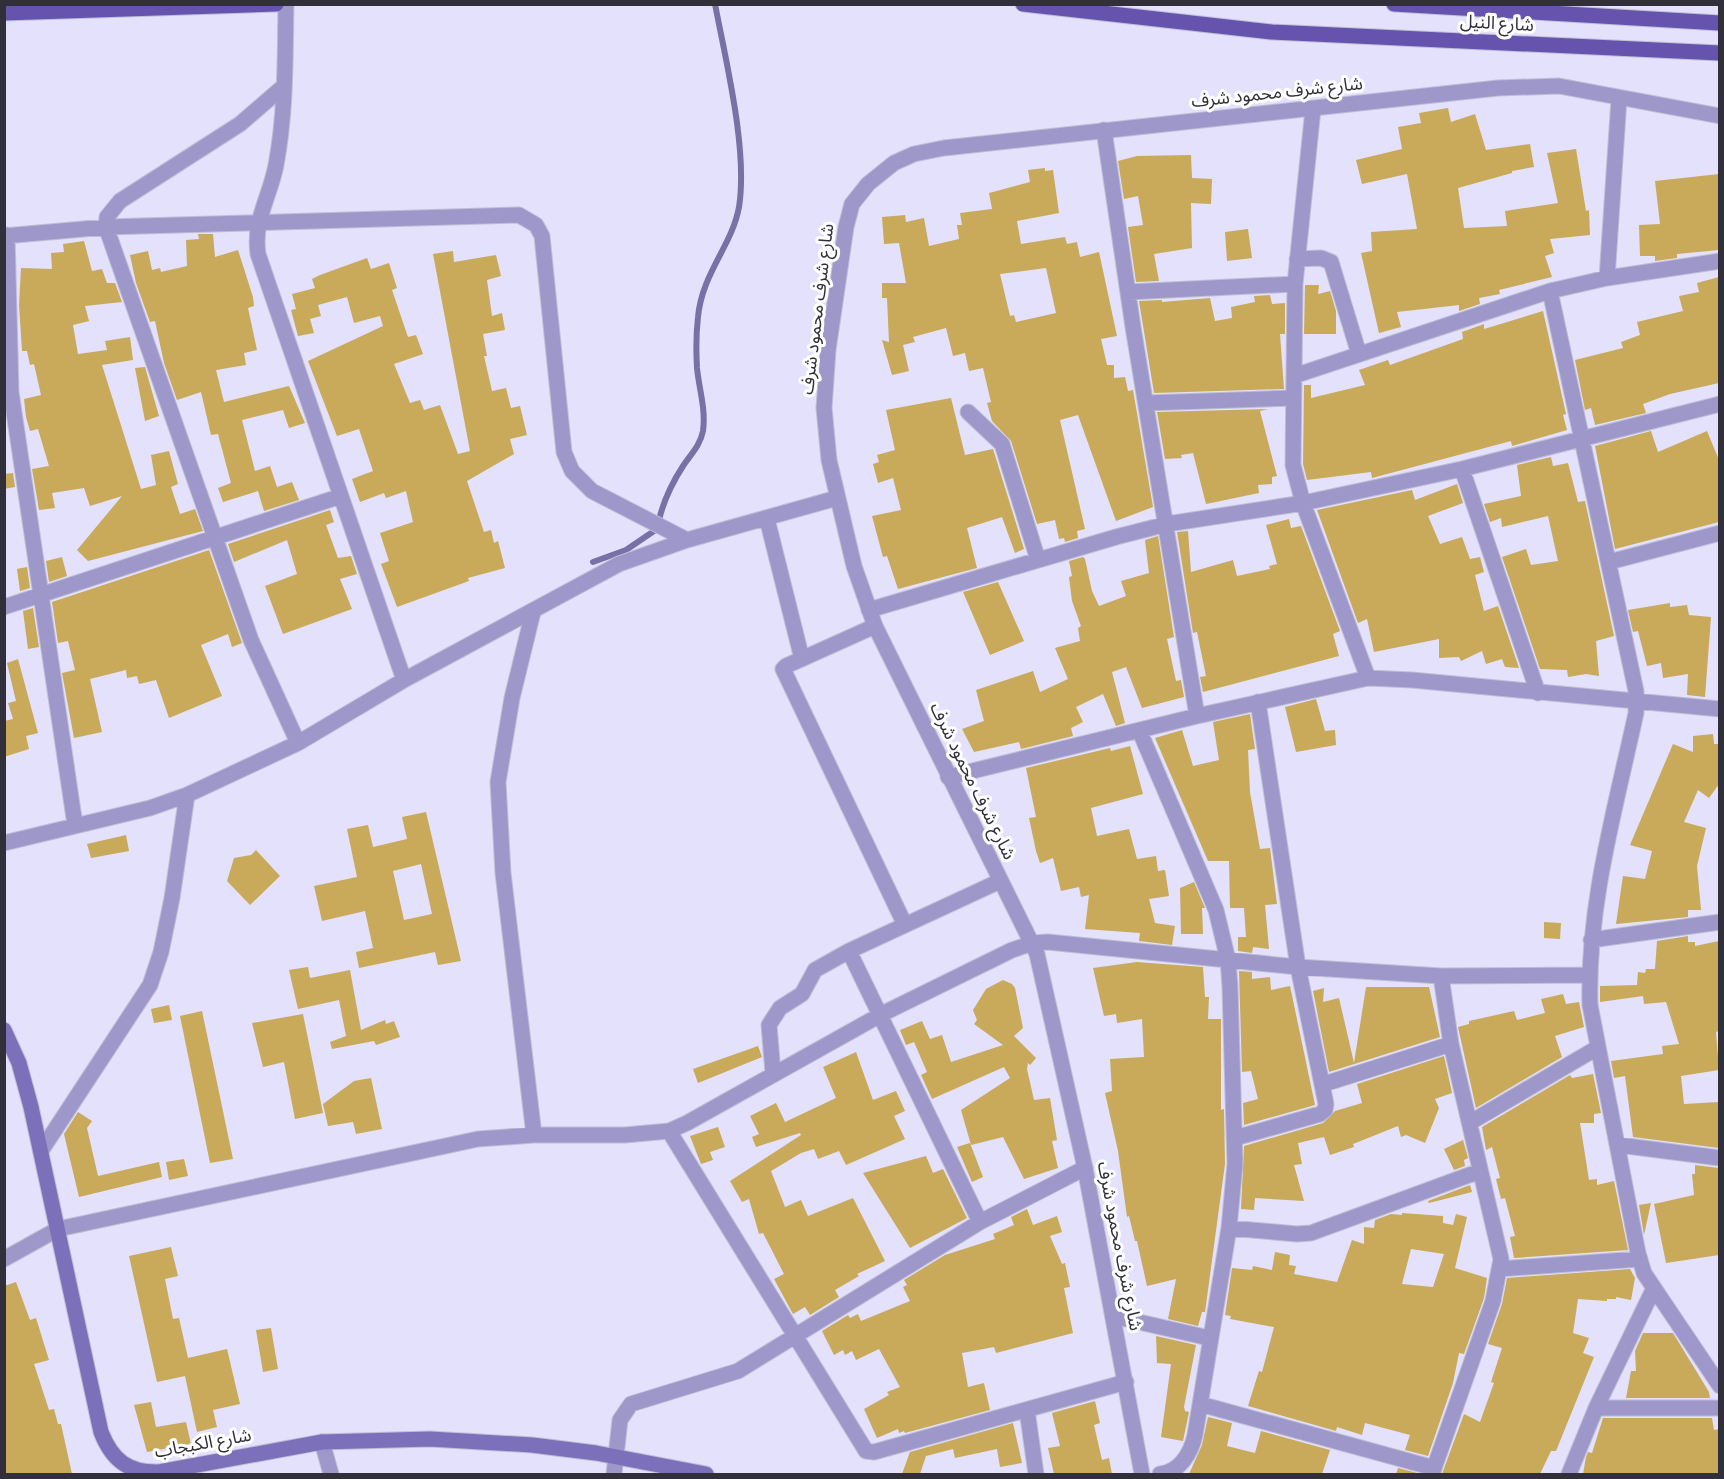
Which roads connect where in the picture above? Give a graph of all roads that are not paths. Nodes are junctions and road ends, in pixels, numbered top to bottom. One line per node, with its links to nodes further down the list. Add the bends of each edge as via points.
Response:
1 (276, 4): 5 (main road)
2 (286, 4): 8 (street)
3 (1023, 4): 7 (main road, شارع النيل, via 1272,32)
4 (1394, 4): 6 (main road, شارع النيل)
5 (4, 13)
6 (1719, 23)
7 (1719, 53)
8 (284, 86): 13 (street, via 276,167); 14 (street, via 240,124 120,201 107,217)
9 (1619, 99): 10 (street, شارع شرف محمود شرف, via 1583,89 1537,85); 11 (street, شارع شرف محمود شرف); 18 (street)
10 (1313, 109): 12 (street, شارع شرف محمود شرف); 16 (street)
11 (1719, 116)
12 (1104, 130): 21 (street); 31 (street, شارع شرف محمود شرف, via 914,154 894,162 858,195 846,227 825,384 825,422)
13 (257, 224): 14 (street); 30 (street, via 258,254); 37 (street, via 519,215 529,218 542,236 564,452 572,471 592,491)
14 (105, 227): 15 (street); 36 (street)
15 (6, 235): 40 (street, via 11,392)
16 (1297, 259): 19 (street); 22 (street, via 1321,258 1331,262)
17 (1719, 261): 18 (street)
18 (1607, 278): 20 (street)
19 (1295, 284): 21 (street); 23 (street)
20 (1550, 291): 22 (street); 28 (street)
21 (1128, 292): 25 (street)
22 (1359, 354): 23 (street)
23 (1294, 376): 24 (street)
24 (1293, 398): 25 (street); 32 (street, via 1293,465)
25 (1146, 403): 34 (street)
26 (1719, 404): 28 (street)
27 (968, 412): 38 (street, via 1002,444)
28 (1583, 441): 29 (street); 39 (street)
29 (1462, 469): 32 (street); 48 (street)
30 (341, 496): 36 (street); 47 (street)
31 (837, 498): 33 (street); 42 (street, شارع شرف محمود شرف)
32 (1303, 503): 34 (street); 46 (street)
33 (767, 519): 37 (street); 45 (street)
34 (1167, 524): 38 (street); 52 (street)
35 (1719, 533): 39 (street)
36 (214, 536): 40 (street); 54 (street, via 251,640)
37 (687, 540): 43 (street, via 619,564)
38 (1038, 560): 42 (street)
39 (1609, 562): 50 (street)
40 (40, 594): 41 (street); 57 (street)
41 (4, 607)
42 (869, 610): 44 (street, شارع شرف محمود شرف)
43 (533, 612): 47 (street); 77 (street, via 512,698 498,782 503,873)
44 (875, 626): 45 (street); 55 (street, شارع شرف محمود شرف)
45 (802, 659): 61 (street, via 783,670)
46 (1368, 678): 48 (street); 49 (street)
47 (404, 680): 54 (street)
48 (1538, 693): 50 (street)
49 (1258, 702): 52 (street); 66 (street)
50 (1637, 703): 51 (street); 62 (street, via 1599,882)
51 (1719, 709)
52 (1197, 716): 53 (street)
53 (1140, 732): 55 (street); 65 (street, via 1216,910)
54 (298, 743): 56 (street)
55 (948, 777): 59 (street, شارع شرف محمود شرف)
56 (187, 795): 57 (street); 80 (street, via 172,898 150,985)
57 (75, 825): 58 (street)
58 (4, 843)
59 (1000, 881): 61 (street); 63 (street, شارع شرف محمود شرف)
60 (1719, 922): 62 (street)
61 (905, 925): 64 (street)
62 (1591, 940): 67 (street)
63 (1033, 943): 65 (street); 69 (street); 82 (street, شارع شرف محمود شرف)
64 (849, 951): 69 (street); 73 (street, via 815,970 802,994 780,1008 769,1025)
65 (1228, 960): 66 (street); 78 (street)
66 (1298, 967): 68 (street); 74 (street)
67 (1589, 975): 68 (street); 72 (street)
68 (1441, 976): 71 (street)
69 (882, 1014): 73 (street); 84 (street)
70 (4, 1030): 80 (main road, شارع الكبجاب, via 19,1063)
71 (1451, 1044): 74 (street); 75 (street)
72 (1597, 1048): 75 (street); 79 (street)
73 (773, 1073): 76 (street)
74 (1324, 1084): 78 (street, via 1326,1107 1322,1112)
75 (1471, 1122): 83 (street)
76 (669, 1131): 77 (street); 92 (street)
77 (534, 1135): 86 (street, via 478,1139)
78 (1235, 1138): 85 (street)
79 (1618, 1145): 81 (street); 88 (street)
80 (41, 1151): 86 (main road, شارع الكبجاب)
81 (1719, 1158)
82 (1085, 1168): 84 (street); 91 (street, شارع شرف محمود شرف)
83 (1480, 1171): 85 (street, via 1311,1233); 89 (street, via 1499,1244)
84 (980, 1222): 92 (street)
85 (1229, 1228): 93 (street)
86 (58, 1229): 87 (street); 104 (main road, شارع الكبجاب, via 101,1432 117,1460)
87 (4, 1259)
88 (1640, 1259): 89 (street); 90 (street)
89 (1499, 1269): 102 (street, via 1493,1301)
90 (1654, 1288): 95 (street); 97 (street)
91 (1113, 1316): 93 (street); 94 (street, شارع شرف محمود شرف)
92 (794, 1336): 99 (street, via 862,1449 870,1452); 101 (street, via 728,1375 631,1404 620,1420)
93 (1209, 1338): 96 (street)
94 (1126, 1382): 99 (street); 109 (street, شارع شرف محمود شرف)
95 (1719, 1386)
96 (1200, 1404): 102 (street); 110 (street, via 1190,1451 1180,1466)
97 (1596, 1408): 98 (street); 111 (street)
98 (1719, 1408)
99 (1027, 1410): 108 (street)
100 (322, 1442): 101 (main road, شارع الكبجاب, via 465,1440); 103 (main road, شارع الكبجاب); 105 (street)
101 (616, 1457): 106 (street); 107 (main road, شارع الكبجاب)
102 (1433, 1471)
103 (177, 1472): 104 (main road, شارع الكبجاب)
104 (148, 1473)
105 (331, 1474)
106 (614, 1474)
107 (705, 1474)
108 (1036, 1474)
109 (1142, 1474)
110 (1160, 1474)
111 (1569, 1474)

